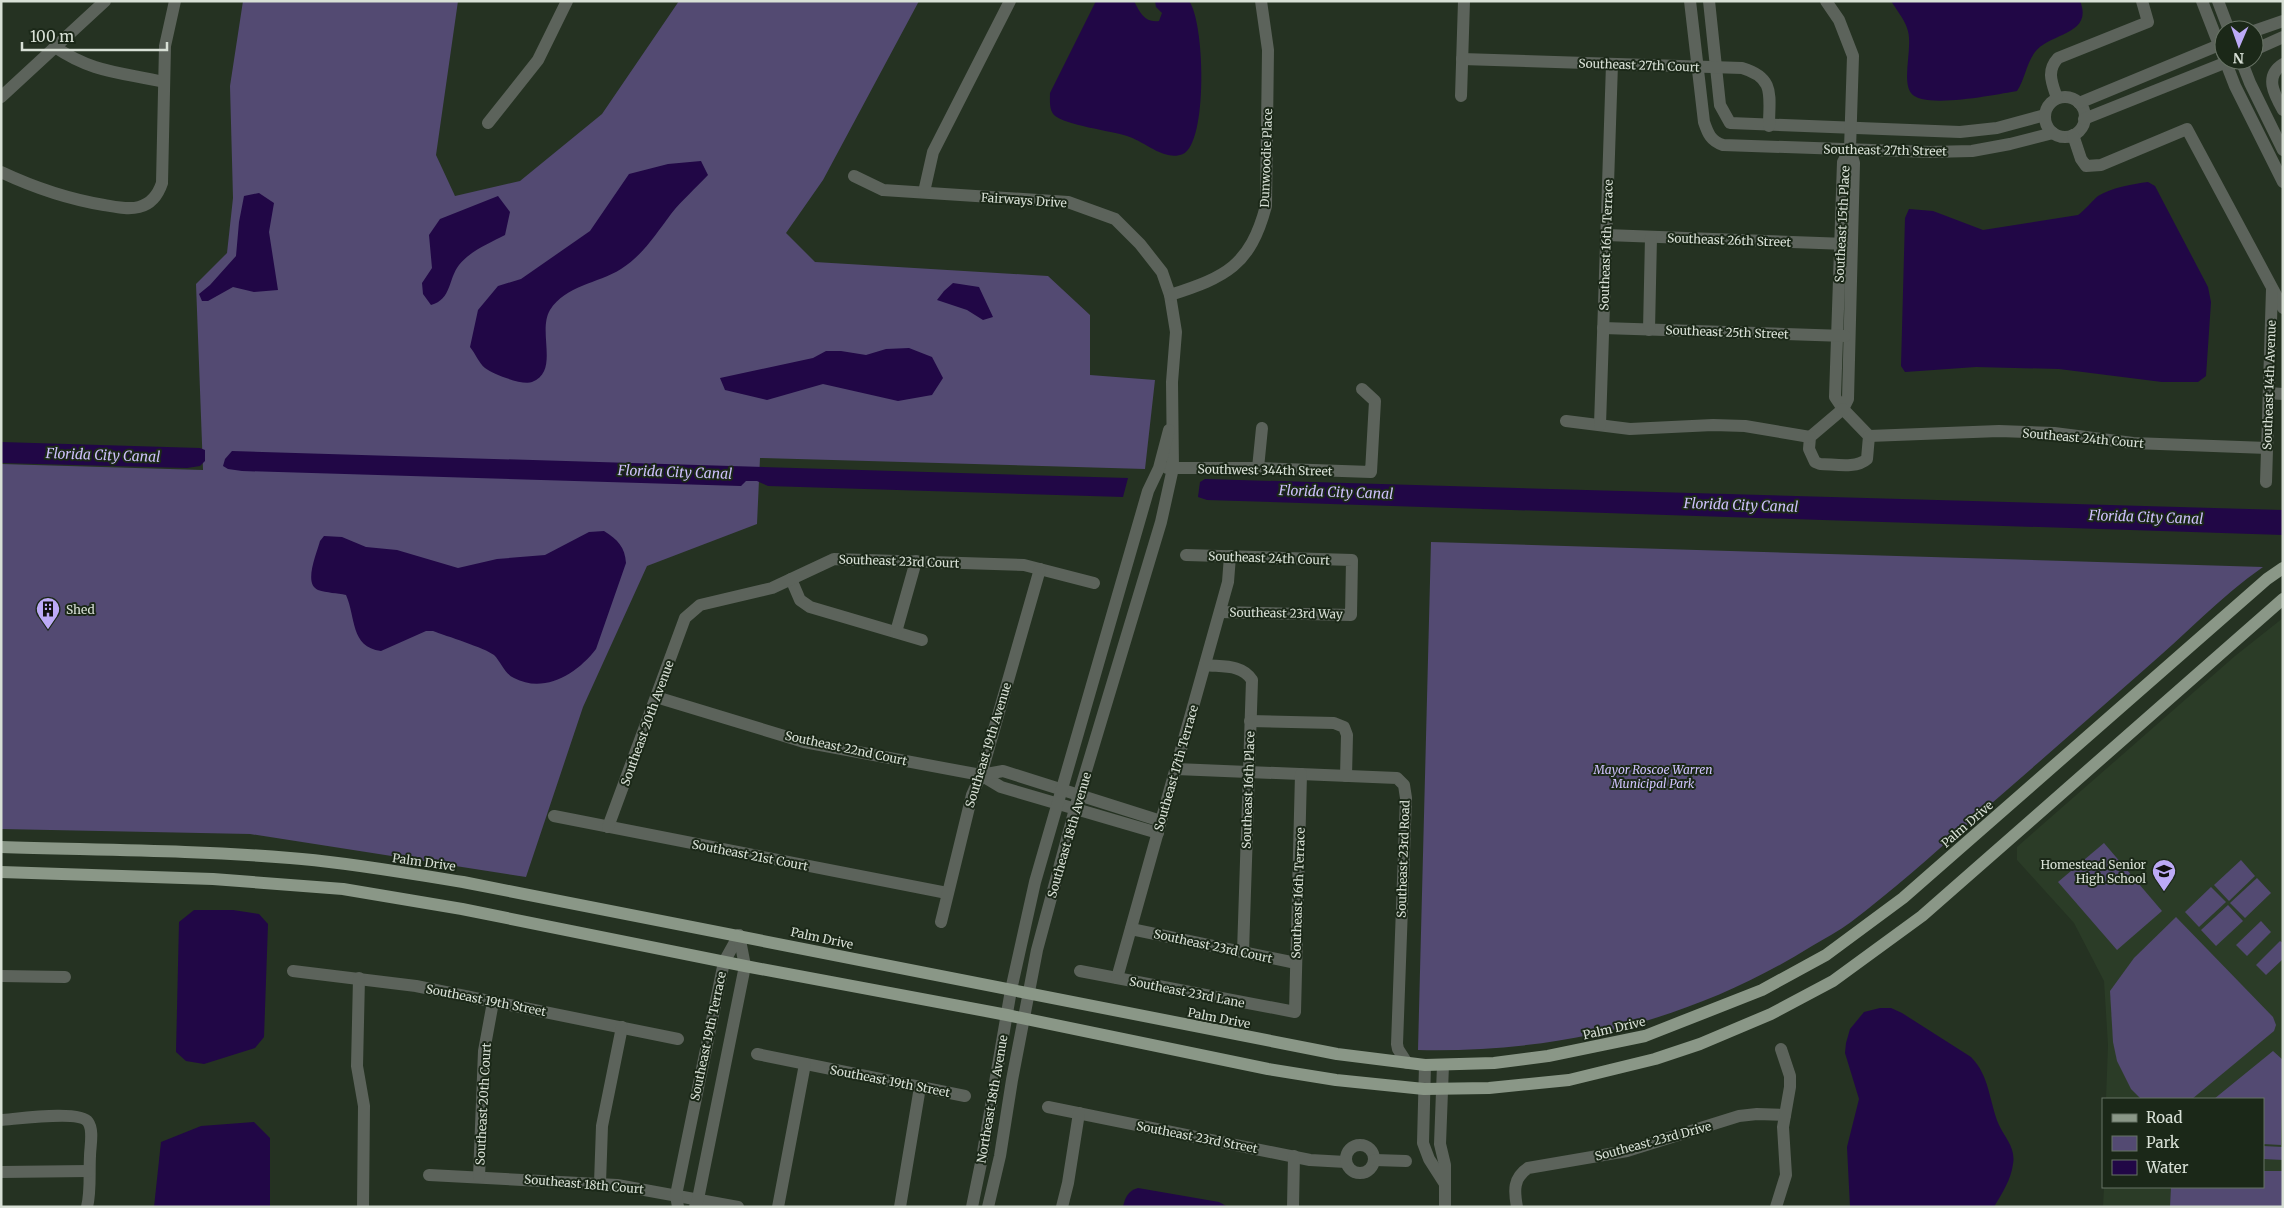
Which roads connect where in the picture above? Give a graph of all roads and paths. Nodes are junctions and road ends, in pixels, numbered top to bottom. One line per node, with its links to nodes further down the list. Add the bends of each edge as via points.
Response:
1 (105, 1): 19 (street)
2 (175, 1): 29 (street, via 166,38)
3 (567, 1): 39 (street, via 538,60)
4 (1010, 1): 49 (street, via 934,152)
5 (1261, 1): 54 (street, Dunwoodie Place, via 1268,50 1266,206 1262,223 1240,262 1210,282)
6 (1464, 1): 21 (street)
7 (1690, 1): 24 (street)
8 (1709, 1): 25 (street)
9 (1826, 1): 41 (street, via 1839,20 1853,56)
10 (2142, 1): 33 (street, via 2148,22 2058,58 2052,65 2050,76)
11 (2202, 1): 15 (street)
12 (2218, 1): 13 (street)
13 (2225, 20)
14 (2283, 21): 16 (street)
15 (2214, 28)
16 (2264, 28)
17 (2283, 37): 18 (street)
18 (2264, 46)
19 (55, 47): 29 (street, via 94,68); 32 (street)
20 (2214, 47): 30 (street)
21 (1462, 59): 22 (street, Southeast 27th Court); 31 (street)
22 (1612, 64): 24 (street, Southeast 27th Court); 50 (street, Southeast 16th Terrace)
23 (2283, 64): 36 (street, via 2273,73 2271,82)
24 (1697, 67): 25 (street, Southeast 27th Court); 44 (street, Southeast 27th Street, via 1704,122 1714,142)
25 (1716, 67): 40 (street, Southeast 27th Street, via 1720,105 1730,123); 40 (street, Southeast 27th Court, via 1742,68 1763,78 1768,88)
26 (2214, 67): 35 (street)
27 (2233, 70): 48 (street, via 2263,146)
28 (2245, 70): 45 (street)
29 (164, 82): 46 (street, via 162,183 156,196 145,205 125,208 69,198)
30 (2100, 95): 34 (street); 35 (street)
31 (1461, 96)
32 (1, 97)
33 (2057, 98): 34 (street, via 2069,97); 37 (street)
34 (2079, 103): 38 (street)
35 (2106, 110): 38 (street)
36 (2283, 110)
37 (2045, 115): 41 (street, Southeast 27th Street, via 1997,128 1960,132); 42 (street)
38 (2084, 119): 43 (street, via 2081,128)
39 (488, 123)
40 (1769, 126): 41 (street, Southeast 27th Street)
41 (1850, 129): 44 (street)
42 (2053, 133): 43 (street); 44 (street, Southeast 27th Street, via 1972,151)
43 (2073, 135): 53 (street, Southeast 14th Avenue, via 2081,160 2092,167 2187,129)
44 (1850, 150): 52 (street, Southeast 15th Place, via 1843,162)
45 (2283, 150)
46 (1, 172)
47 (854, 176): 49 (street, Fairways Drive, via 883,190)
48 (2283, 182)
49 (924, 192): 54 (street, Fairways Drive, via 1068,202 1115,219 1162,272)
50 (1606, 235): 51 (street, Southeast 26th Street); 56 (street, Southeast 16th Terrace)
51 (1651, 237): 52 (street, Southeast 26th Street); 57 (street)
52 (1846, 244): 58 (street, Southeast 15th Place)
53 (2272, 288): 55 (street, Southeast 14th Avenue); 60 (street, Southeast 14th Avenue)
54 (1170, 295): 63 (street, Fairways Drive, via 1176,332)
55 (2283, 308)
56 (1603, 328): 57 (street, Southeast 25th Street); 65 (street, Southeast 16th Terrace)
57 (1649, 330): 58 (street, Southeast 25th Street)
58 (1844, 336): 62 (street, Southeast 15th Place, via 1835,398)
59 (1362, 389): 72 (street, Southwest 344th Street, via 1375,401 1371,472)
60 (2268, 393): 61 (street); 69 (street, Southeast 14th Avenue)
61 (2283, 394)
62 (1842, 409): 67 (street); 68 (street)
63 (1172, 416): 70 (street, Fairways Drive); 71 (street, Fairways Drive)
64 (1566, 421): 65 (street)
65 (1600, 425): 68 (street, via 1630,429 1745,426)
66 (1262, 428): 72 (street)
67 (1869, 436): 68 (street, via 1867,460 1855,465 1815,462 1809,449); 69 (street, Southeast 24th Court, via 1999,431 2054,433 2133,443)
68 (1810, 438)
69 (2267, 448): 73 (street, Southeast 14th Avenue)
70 (1159, 468): 71 (street, Southwest 344th Street); 95 (street, Southeast 18th Avenue, via 1148,491)
71 (1173, 468): 72 (street, Southwest 344th Street); 96 (street, Southeast 18th Avenue, via 1161,522)
72 (1258, 468)
73 (2266, 482)
74 (1186, 555): 75 (street, Southeast 24th Court)
75 (1230, 556): 82 (street, Southeast 17th Terrace, via 1228,582); 83 (street, Southeast 24th Court, via 1352,560)
76 (916, 561): 78 (street, Southeast 23rd Court, via 1024,565); 79 (street, Southeast 23rd Court, via 834,558); 85 (street)
77 (2283, 568): 133 (main road, Palm Drive, via 1903,898 1826,955 1762,990 1644,1036 1548,1056)
78 (1040, 569): 80 (street, Southeast 23rd Court); 93 (street, Southeast 19th Avenue)
79 (791, 579): 84 (street, Southeast 23rd Court, via 772,588 700,605); 85 (street, via 800,600 810,607)
80 (1094, 583)
81 (2283, 599): 136 (main road, via 1922,916 1833,982 1772,1014 1655,1060 1569,1080)
82 (1220, 612): 83 (street, Southeast 23rd Way); 87 (street, Southeast 17th Terrace)
83 (1351, 615)
84 (686, 618): 88 (street, Southeast 20th Avenue)
85 (896, 632): 86 (street)
86 (922, 640)
87 (1205, 665): 89 (street, Southeast 16th Place, via 1247,672 1252,680); 90 (street, Southeast 17th Terrace)
88 (656, 697): 93 (street, Southeast 22nd Court, via 804,742); 100 (street, Southeast 20th Avenue)
89 (1250, 720): 91 (street, Southeast 16th Place); 94 (street, via 1334,723 1344,727 1347,734)
90 (1176, 769): 91 (street, Southeast 23rd Road); 101 (street, Southeast 17th Terrace)
91 (1249, 772): 92 (street, Southeast 23rd Road); 108 (street, Southeast 16th Place)
92 (1301, 774): 94 (street, Southeast 23rd Road); 110 (street, Southeast 16th Terrace)
93 (981, 775): 95 (street, Southeast 22nd Court, via 1003,771); 97 (street, Southeast 22nd Court, via 1001,786); 104 (street, Southeast 19th Avenue, via 972,794)
94 (1346, 776): 126 (street, Southeast 23rd Road, via 1397,778 1404,785)
95 (1062, 788): 96 (street, Southeast 22nd Court); 97 (street, Southeast 18th Avenue)
96 (1079, 794): 98 (street, Southeast 18th Avenue); 101 (street, Southeast 22nd Court)
97 (1058, 803): 98 (street, Southeast 22nd Court); 118 (street, Southeast 18th Avenue)
98 (1075, 808): 101 (street, Southeast 22nd Court); 119 (street, Southeast 18th Avenue)
99 (554, 816): 100 (street, Southeast 21st Court)
100 (608, 827): 104 (street, Southeast 21st Court)
101 (1160, 827): 106 (street, Southeast 17th Terrace)
102 (1, 847): 107 (main road, Palm Drive, via 290,858 463,882)
103 (1, 872): 109 (main road, via 213,879 343,889 462,909)
104 (947, 893): 105 (street, Southeast 19th Avenue)
105 (941, 922)
106 (1131, 929): 108 (street, Southeast 23rd Court); 117 (street, Southeast 17th Terrace)
107 (739, 935): 109 (street, Southeast 19th Terrace); 111 (street, Southeast 19th Terrace); 118 (main road, Palm Drive)
108 (1243, 952): 110 (street, Southeast 23rd Court)
109 (724, 962): 111 (main road); 146 (street, Southeast 19th Terrace)
110 (1296, 963): 121 (street, Southeast 16th Terrace)
111 (745, 966): 122 (main road); 147 (street, Southeast 19th Terrace)
112 (293, 971): 116 (street, Southeast 19th Street)
113 (1080, 971): 117 (street, Southeast 23rd Lane)
114 (1, 976): 115 (street)
115 (65, 977)
116 (359, 978): 120 (street, Southeast 19th Street); 157 (street, via 357,1066 364,1106)
117 (1117, 978): 121 (street, Southeast 23rd Lane)
118 (1011, 990): 119 (main road, Palm Drive); 122 (street, Northeast 18th Avenue)
119 (1028, 994): 123 (street, Southeast 18th Avenue); 129 (main road, Palm Drive)
120 (493, 1002): 124 (street, Southeast 19th Street); 151 (street, Southeast 20th Court, via 484,1051)
121 (1295, 1012)
122 (1007, 1014): 123 (main road); 161 (street, Northeast 18th Avenue)
123 (1023, 1018): 135 (main road, via 1268,1069); 162 (street, Southeast 18th Avenue, via 1000,1156)
124 (622, 1027): 125 (street, Southeast 19th Street); 152 (street, via 602,1126)
125 (678, 1039)
126 (1397, 1044): 129 (street); 130 (street, Southeast 23rd Road)
127 (1781, 1049): 140 (street, via 1790,1076)
128 (757, 1054): 131 (street, Southeast 19th Street)
129 (1386, 1061): 130 (main road, Palm Drive)
130 (1407, 1063): 132 (main road, Palm Drive)
131 (805, 1064): 134 (street, Southeast 19th Street); 159 (street)
132 (1425, 1065): 133 (main road, Palm Drive); 135 (street)
133 (1443, 1065): 136 (street)
134 (920, 1088): 137 (street, Southeast 19th Street); 160 (street)
135 (1424, 1089): 136 (main road); 153 (street, via 1424,1143)
136 (1442, 1089): 153 (street, via 1440,1144)
137 (964, 1096)
138 (1048, 1106): 139 (street, Southeast 23rd Street)
139 (1079, 1113): 142 (street, Southeast 23rd Street); 163 (street)
140 (1785, 1115): 166 (street, Southeast 23rd Drive, via 1738,1116 1626,1151 1528,1168 1516,1180); 167 (street, via 1786,1175)
141 (1, 1120): 148 (street, via 69,1115 85,1119 90,1127)
142 (1294, 1156): 145 (street, Southeast 23rd Street); 164 (street)
143 (1375, 1160): 144 (street); 145 (street, via 1371,1168 1359,1173 1351,1170); 145 (street, via 1372,1150 1359,1144 1347,1153)
144 (1406, 1160)
145 (1346, 1162)
146 (682, 1164): 147 (street); 154 (street, Southeast 19th Terrace)
147 (704, 1169): 155 (street, Southeast 19th Terrace)
148 (89, 1171): 149 (street); 156 (street)
149 (1, 1172)
150 (429, 1175): 151 (street, Southeast 18th Court)
151 (479, 1177): 152 (street, Southeast 18th Court)
152 (600, 1183): 154 (street, Southeast 18th Court)
153 (1446, 1184): 165 (street)
154 (677, 1201): 155 (street, Southeast 18th Court)
155 (696, 1203): 158 (street, Southeast 18th Court)
156 (87, 1207)
157 (363, 1207)
158 (738, 1207)
159 (778, 1207)
160 (900, 1207)
161 (972, 1207)
162 (988, 1207)
163 (1062, 1207)
164 (1293, 1207)
165 (1445, 1207)
166 (1517, 1207)
167 (1776, 1207)

